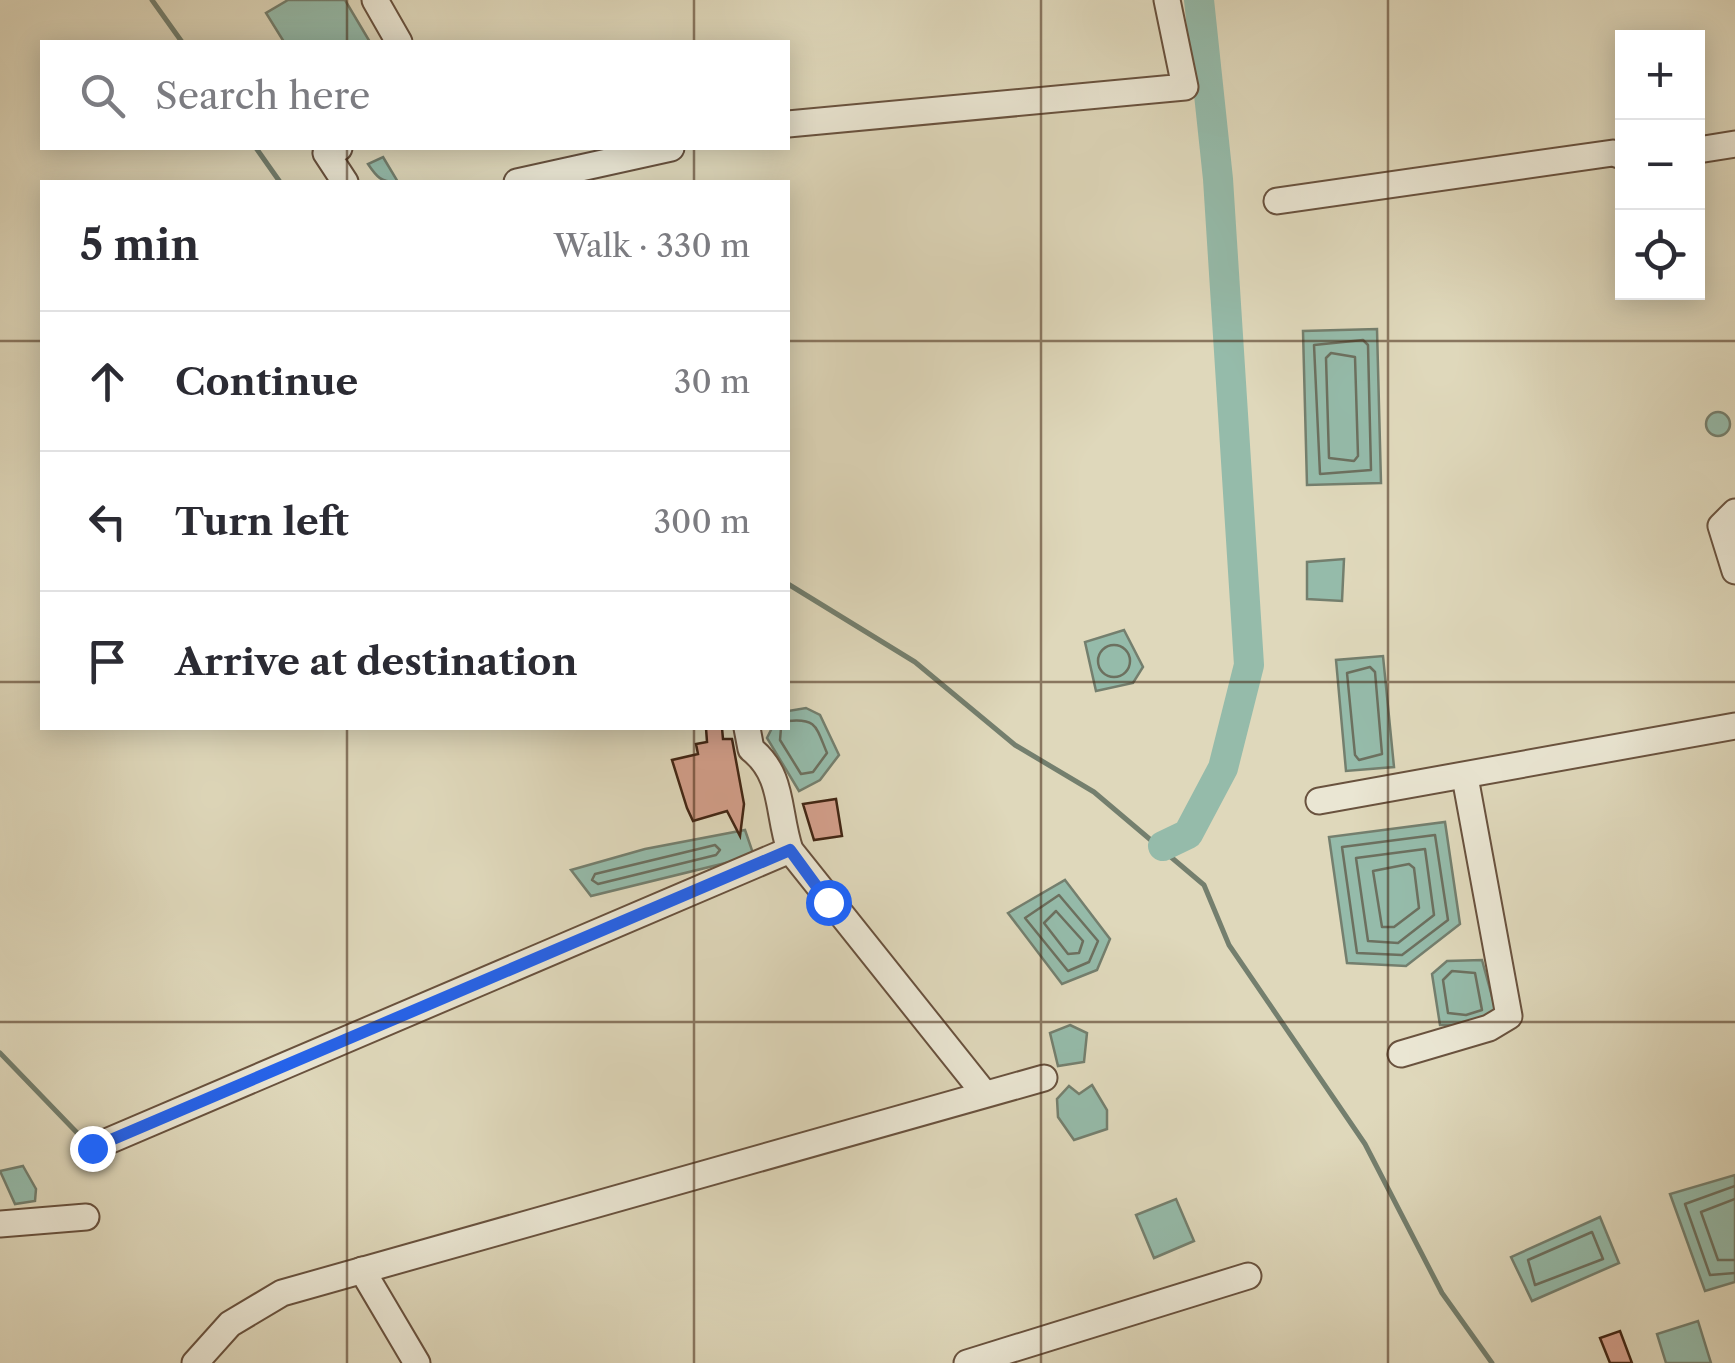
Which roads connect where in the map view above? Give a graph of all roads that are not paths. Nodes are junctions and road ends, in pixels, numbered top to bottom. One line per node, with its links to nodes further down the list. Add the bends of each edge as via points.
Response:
1 (375, 0): 3 (street)
2 (1167, 0): 4 (street, via 1185,87)
3 (399, 40)
4 (790, 124)
5 (1735, 144): 6 (street)
6 (1705, 149)
7 (333, 150): 10 (street, via 326,153)
8 (663, 150): 11 (street)
9 (1615, 154): 12 (street)
10 (344, 180)
11 (526, 180)
12 (1278, 202)
13 (1735, 512): 14 (street, via 1721,526)
14 (1735, 571)
15 (1735, 726): 17 (street)
16 (747, 730): 19 (street, via 751,749 770,764)
17 (1465, 777): 18 (street); 20 (street, via 1509,1016)
18 (1319, 801)
19 (790, 850): 22 (street); 23 (street)
20 (1401, 1054)
21 (1044, 1078): 22 (street)
22 (984, 1093): 26 (street)
23 (92, 1148)
24 (86, 1217): 25 (street)
25 (0, 1224)
26 (362, 1270): 28 (street, via 282,1293 230,1324); 29 (street)
27 (1248, 1276): 30 (street)
28 (195, 1363)
29 (417, 1363)
30 (967, 1363)

